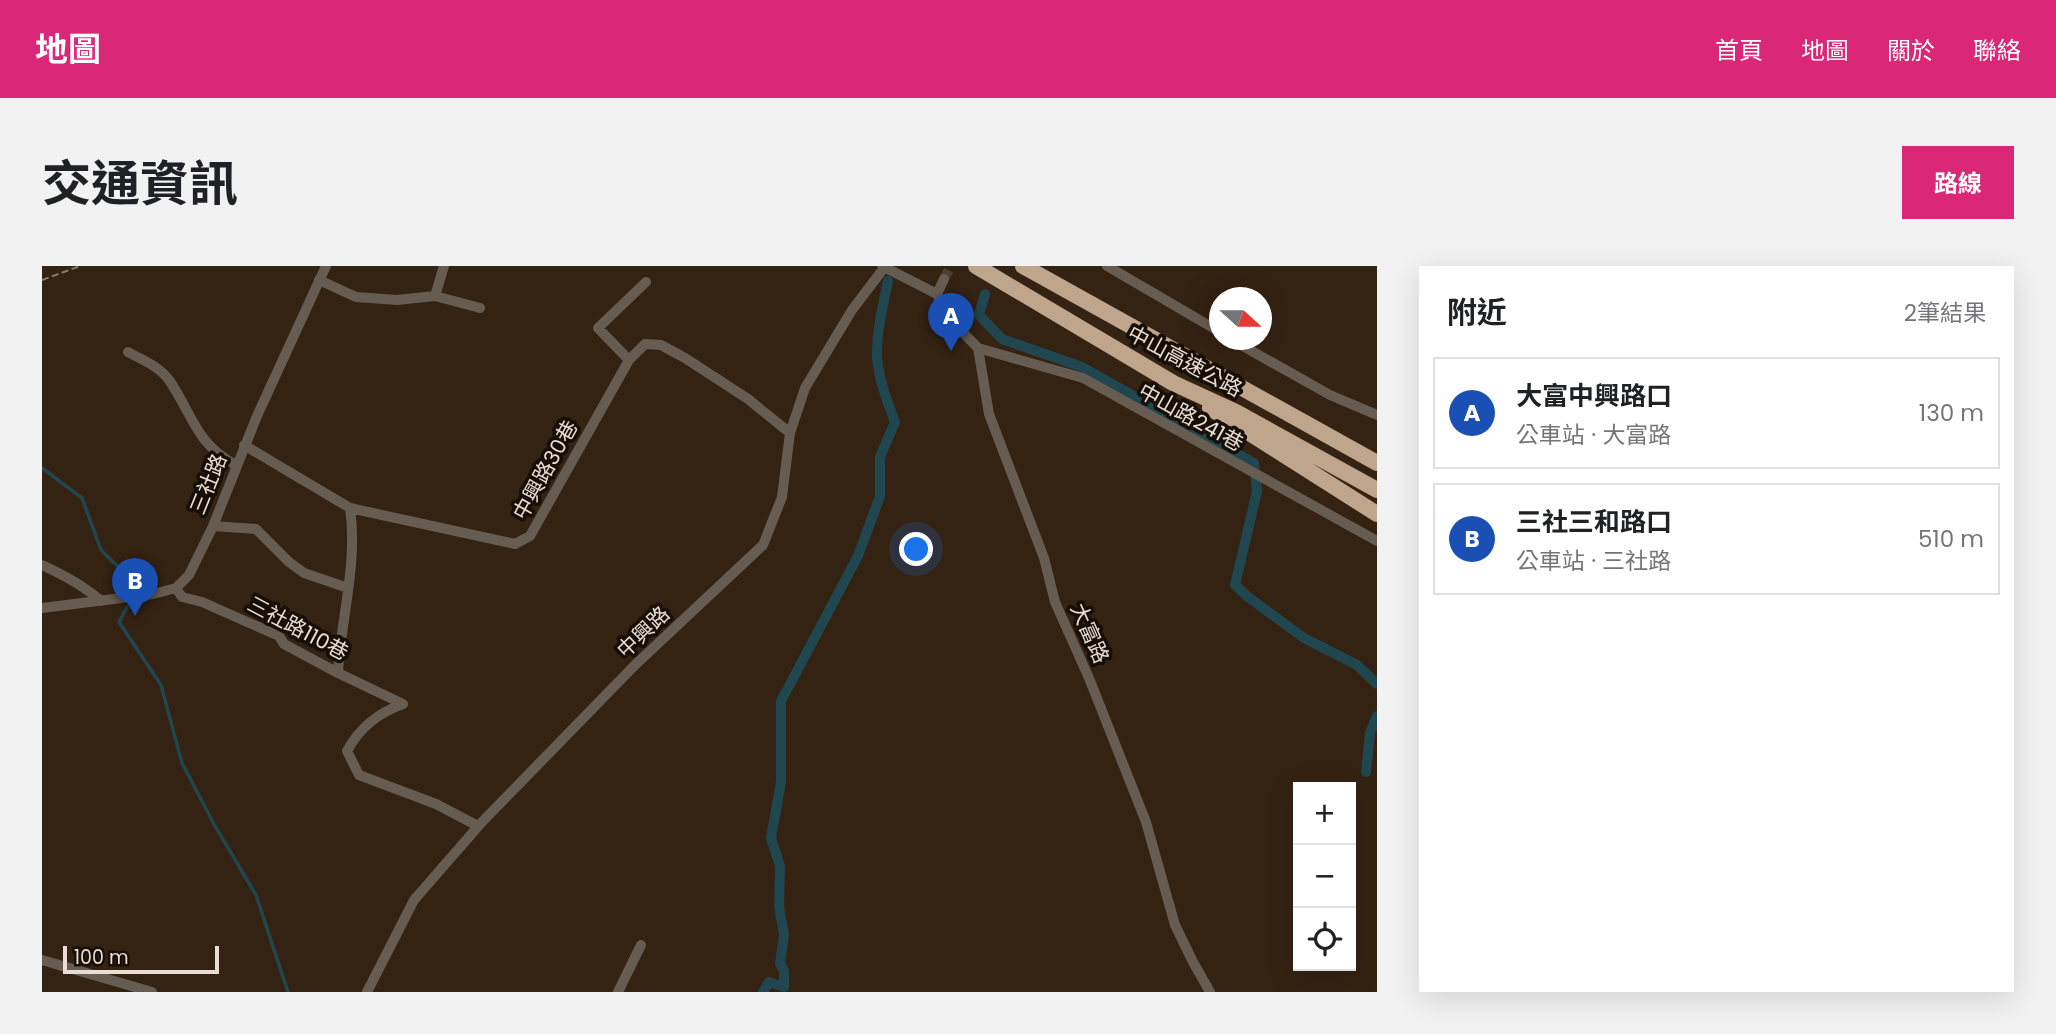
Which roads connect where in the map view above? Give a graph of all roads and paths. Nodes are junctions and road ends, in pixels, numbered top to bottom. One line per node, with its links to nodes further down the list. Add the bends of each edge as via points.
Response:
1 (80, 266): 9 (path)
2 (327, 266): 10 (street, 三社路)
3 (444, 266): 13 (street)
4 (976, 266): 20 (highway, 中山高速公路)
5 (1023, 266): 24 (highway, 中山高速公路)
6 (1107, 266): 15 (street)
7 (883, 267): 12 (street); 22 (street, 中興路, via 805,388)
8 (944, 279): 12 (street)
9 (43, 280)
10 (319, 281): 13 (street, via 356,297 397,300); 23 (street, 三社路)
11 (646, 282): 19 (street, via 598,328)
12 (937, 294): 16 (street, via 947,316)
13 (435, 296): 14 (street)
14 (480, 308)
15 (1209, 326)
16 (978, 348): 30 (street, 中山路241巷, via 1083,378); 43 (street, 大富路, via 989,414 1044,558 1055,602 1146,822 1175,925)
17 (1250, 350): 21 (street, via 1330,395)
18 (128, 352): 25 (street, via 168,378 200,434 219,456)
19 (629, 360): 22 (street, via 645,344 661,345 748,399); 27 (street, 中興路30巷, via 530,536 515,544)
20 (1173, 383): 26 (highway, 中山高速公路, via 1236,412); 28 (highway)
21 (1377, 415)
22 (790, 433): 37 (street, 中興路, via 782,497 763,545 635,665)
23 (244, 445): 25 (street, 三社路); 27 (street, 中興路30巷)
24 (1377, 463)
25 (236, 465): 29 (street, 三社路)
26 (1377, 490)
27 (350, 508): 33 (street, via 354,533)
28 (1377, 514)
29 (213, 526): 32 (street, 三社路, via 189,575); 33 (street, via 256,529 304,573)
30 (1377, 541)
31 (42, 565): 34 (street, via 85,587)
32 (176, 588): 34 (street); 36 (street, 三社路110巷, via 182,597 279,636 284,644)
33 (348, 589): 36 (street)
34 (101, 601): 35 (street)
35 (42, 608)
36 (338, 673): 37 (street, 三社路110巷, via 403,704 386,710 355,737 347,751 359,775 436,804)
37 (478, 826): 41 (street, 中興路, via 414,900)
38 (641, 945): 42 (street)
39 (42, 960): 40 (street)
40 (152, 992)
41 (367, 992)
42 (618, 992)
43 (1210, 992)

